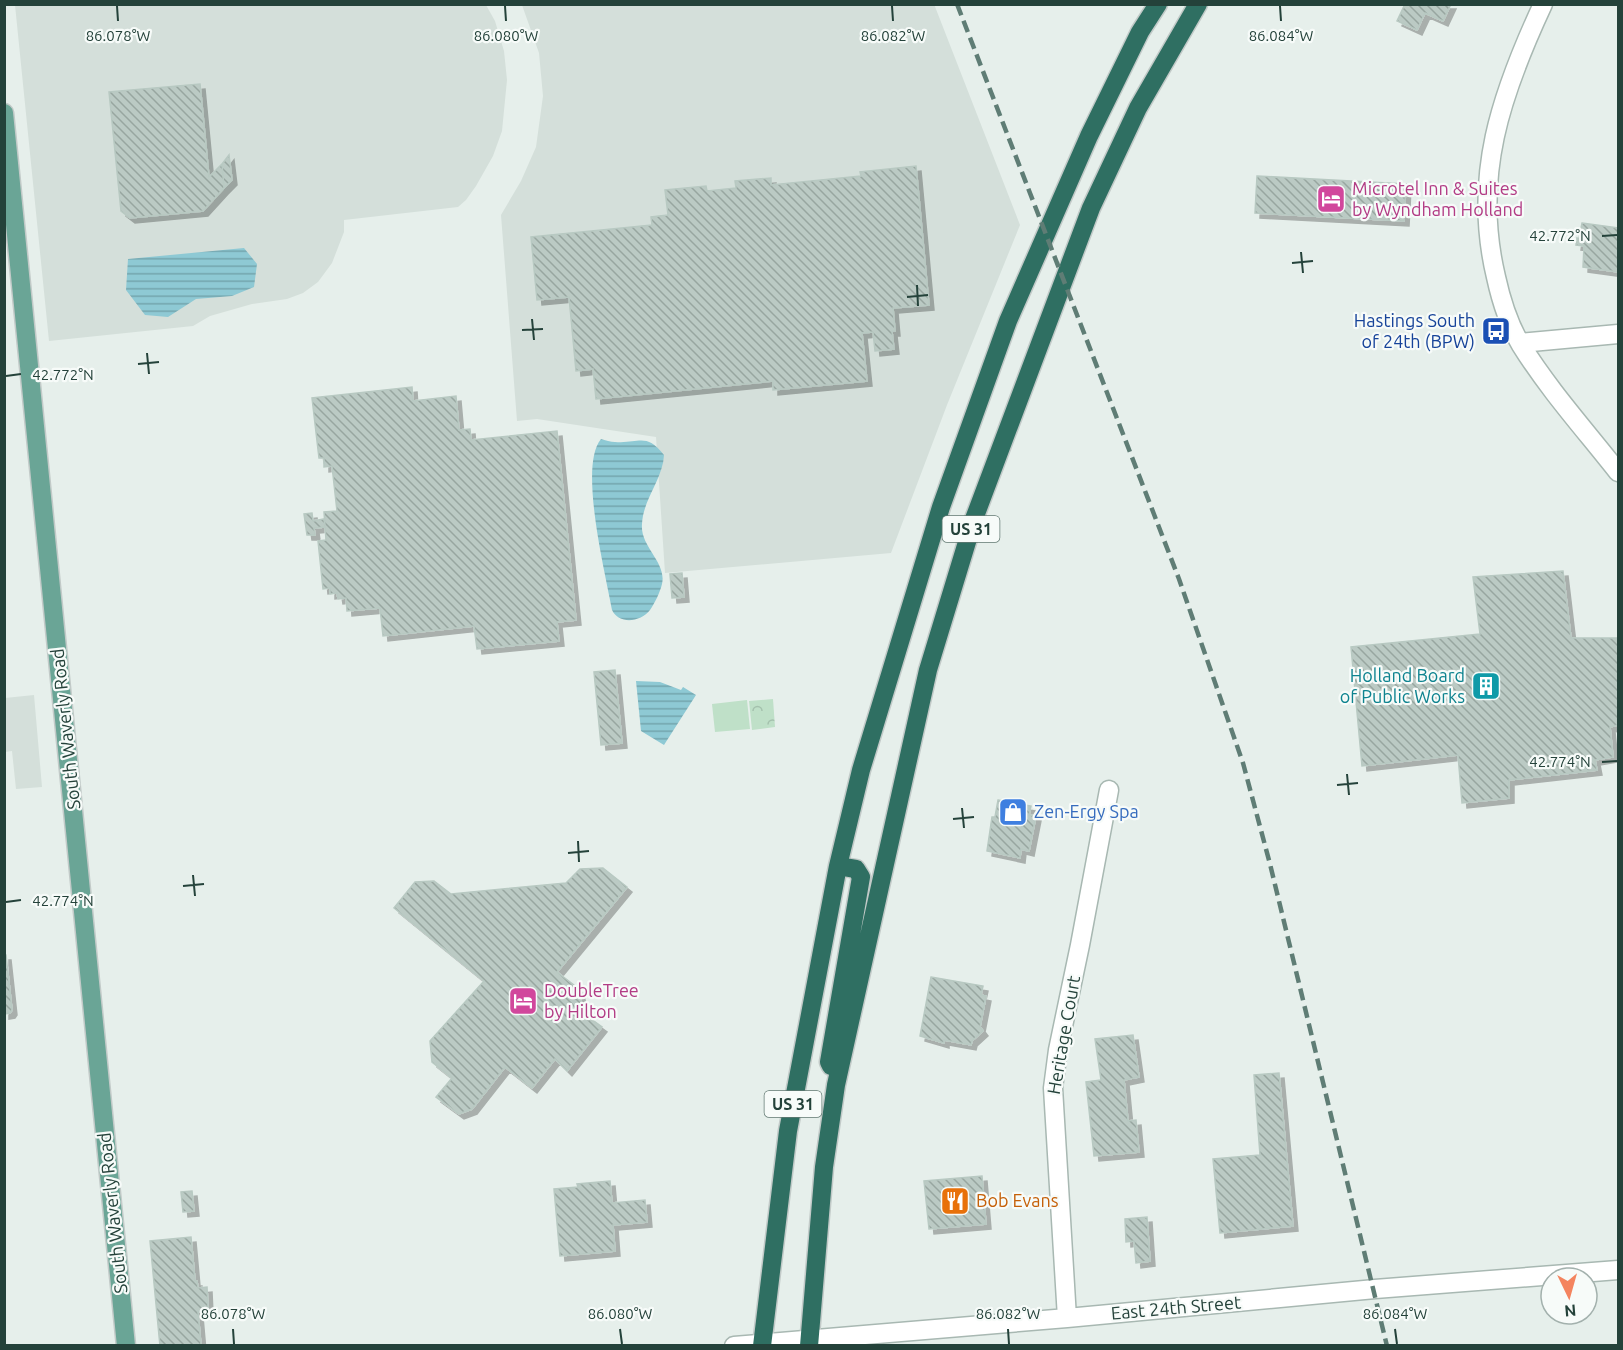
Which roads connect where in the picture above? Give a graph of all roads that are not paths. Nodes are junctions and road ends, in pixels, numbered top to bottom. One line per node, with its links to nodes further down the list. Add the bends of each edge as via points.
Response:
1 (1158, 4): 9 (highway, US 31, via 1089,136 1008,321 940,507 861,770)
2 (1198, 4): 10 (highway, US 31, via 1138,108 1090,208 974,519 928,670)
3 (1543, 4): 6 (street, via 1515,67 1488,171 1489,246 1501,298)
4 (4, 113): 15 (main road, South Waverly Road)
5 (1618, 334): 6 (street)
6 (1520, 343): 7 (street)
7 (1618, 472)
8 (1109, 790): 12 (street, Heritage Court, via 1053,1088)
9 (838, 866): 10 (highway, via 856,869 861,877 830,1062); 14 (highway, US 31, via 788,1131)
10 (836, 1085): 13 (highway, US 31, via 824,1167)
11 (1618, 1270): 12 (street, East 24th Street)
12 (1067, 1318): 13 (street, East 24th Street)
13 (809, 1342): 14 (street, East 24th Street)
14 (762, 1344): 16 (street, East 24th Street)
15 (126, 1346)
16 (734, 1346)

